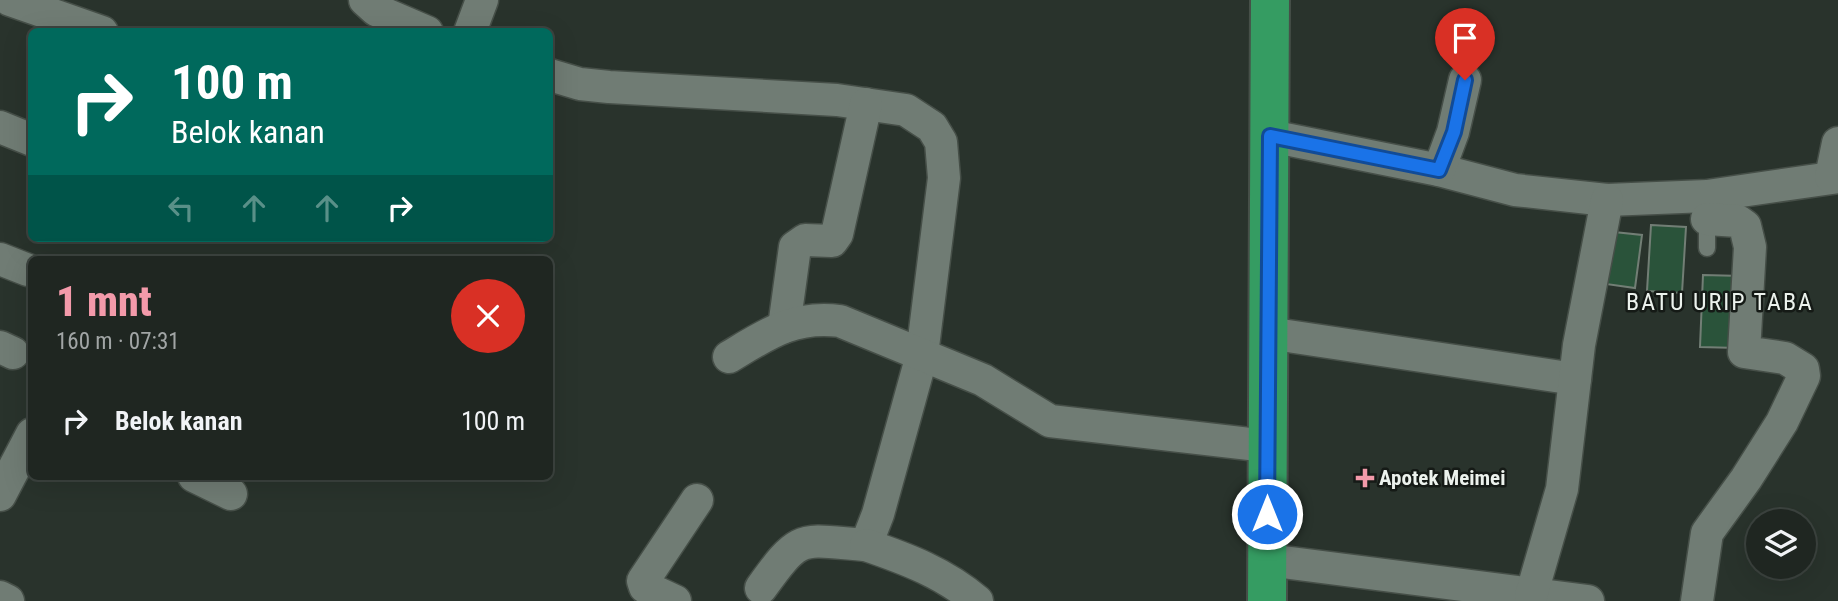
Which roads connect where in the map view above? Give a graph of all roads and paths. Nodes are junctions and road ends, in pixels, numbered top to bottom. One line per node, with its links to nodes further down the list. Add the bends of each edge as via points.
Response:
1 (10, 0): 5 (street)
2 (365, 0): 6 (street, via 376,10)
3 (482, 0): 7 (street)
4 (1270, 0): 12 (highway)
5 (90, 28)
6 (418, 28)
7 (472, 28)
8 (553, 76): 10 (street, via 609,87)
9 (1465, 80): 15 (street, via 1454,132)
10 (866, 104): 19 (street, via 837,234 832,241 805,240 795,247); 21 (street, via 905,110 921,118 941,142 944,178)
11 (0, 127): 13 (street)
12 (1270, 136): 15 (street); 20 (highway)
13 (28, 138)
14 (1838, 143): 16 (street)
15 (1439, 170): 17 (street, via 1515,190)
16 (1834, 177): 18 (street)
17 (1607, 200): 18 (street); 23 (street)
18 (1707, 221): 40 (street, via 1738,221 1748,232 1744,352 1784,358 1803,369 1804,376 1774,433 1707,533)
19 (783, 327): 21 (street, via 816,318 840,321); 22 (street)
20 (1268, 333): 23 (street); 25 (highway)
21 (922, 355): 25 (street, via 983,380 1051,421); 30 (street)
22 (729, 357)
23 (1575, 379): 33 (street, via 1562,489)
24 (28, 442): 28 (street)
25 (1267, 446): 31 (highway)
26 (202, 480): 27 (street)
27 (231, 494)
28 (0, 495)
29 (698, 500): 36 (street, via 643,581 645,587)
30 (866, 545): 32 (street, via 797,544); 37 (street, via 926,567)
31 (1267, 559): 33 (street); 38 (highway)
32 (761, 589)
33 (1531, 596): 39 (street)
34 (0, 597): 35 (street)
35 (8, 601)
36 (675, 601)
37 (977, 601)
38 (1266, 601)
39 (1588, 601)
40 (1697, 601)

